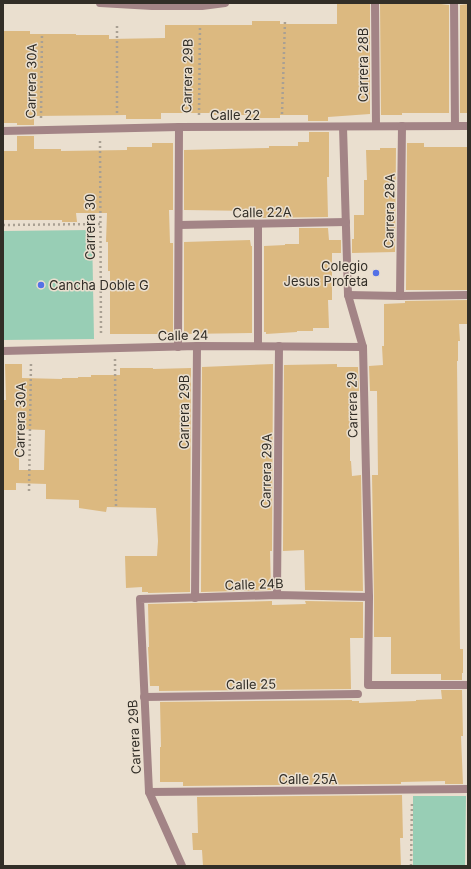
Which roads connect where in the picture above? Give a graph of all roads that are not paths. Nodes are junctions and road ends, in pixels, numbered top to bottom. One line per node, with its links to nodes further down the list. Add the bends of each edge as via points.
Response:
1 (100, 3): 2 (street, via 202,6)
2 (226, 3)
3 (375, 3): 5 (street, Carrera 28B)
4 (454, 3): 7 (street)
5 (376, 126): 6 (street, Calle 22); 10 (street, Calle 22)
6 (402, 126): 7 (street, Calle 22); 17 (street, Carrera 28A)
7 (455, 126): 8 (street, Calle 22)
8 (468, 126)
9 (179, 127): 10 (street, Calle 22); 11 (street, Calle 22); 14 (street, Carrera 29B)
10 (343, 127): 12 (street, Carrera 29)
11 (3, 131)
12 (346, 222): 13 (street, Calle 22A); 16 (street, Carrera 29)
13 (258, 224): 14 (street, Calle 22A); 19 (street)
14 (179, 225): 21 (street, Carrera 29B)
15 (468, 294): 17 (street)
16 (348, 295): 17 (street); 22 (street, Carrera 29)
17 (400, 296)
18 (196, 346): 19 (street, Calle 24); 21 (street, Calle 24); 26 (street, Carrera 29B)
19 (258, 346): 20 (street, Calle 24)
20 (279, 346): 22 (street, Calle 24); 24 (street, Carrera 29A)
21 (178, 347): 23 (street, Calle 24)
22 (363, 347): 25 (street, Carrera 29)
23 (3, 351)
24 (277, 595): 25 (street, Calle 24B); 26 (street, Calle 24B)
25 (369, 597): 28 (street, Carrera 29, via 368,685)
26 (195, 598): 27 (street, Calle 24B)
27 (140, 599): 30 (street, Carrera 29B)
28 (468, 685)
29 (358, 694): 30 (street, Calle 25)
30 (144, 697): 32 (street, Carrera 29B)
31 (468, 789): 32 (street, Calle 25A)
32 (149, 792): 33 (street, Carrera 29B)
33 (182, 866)

